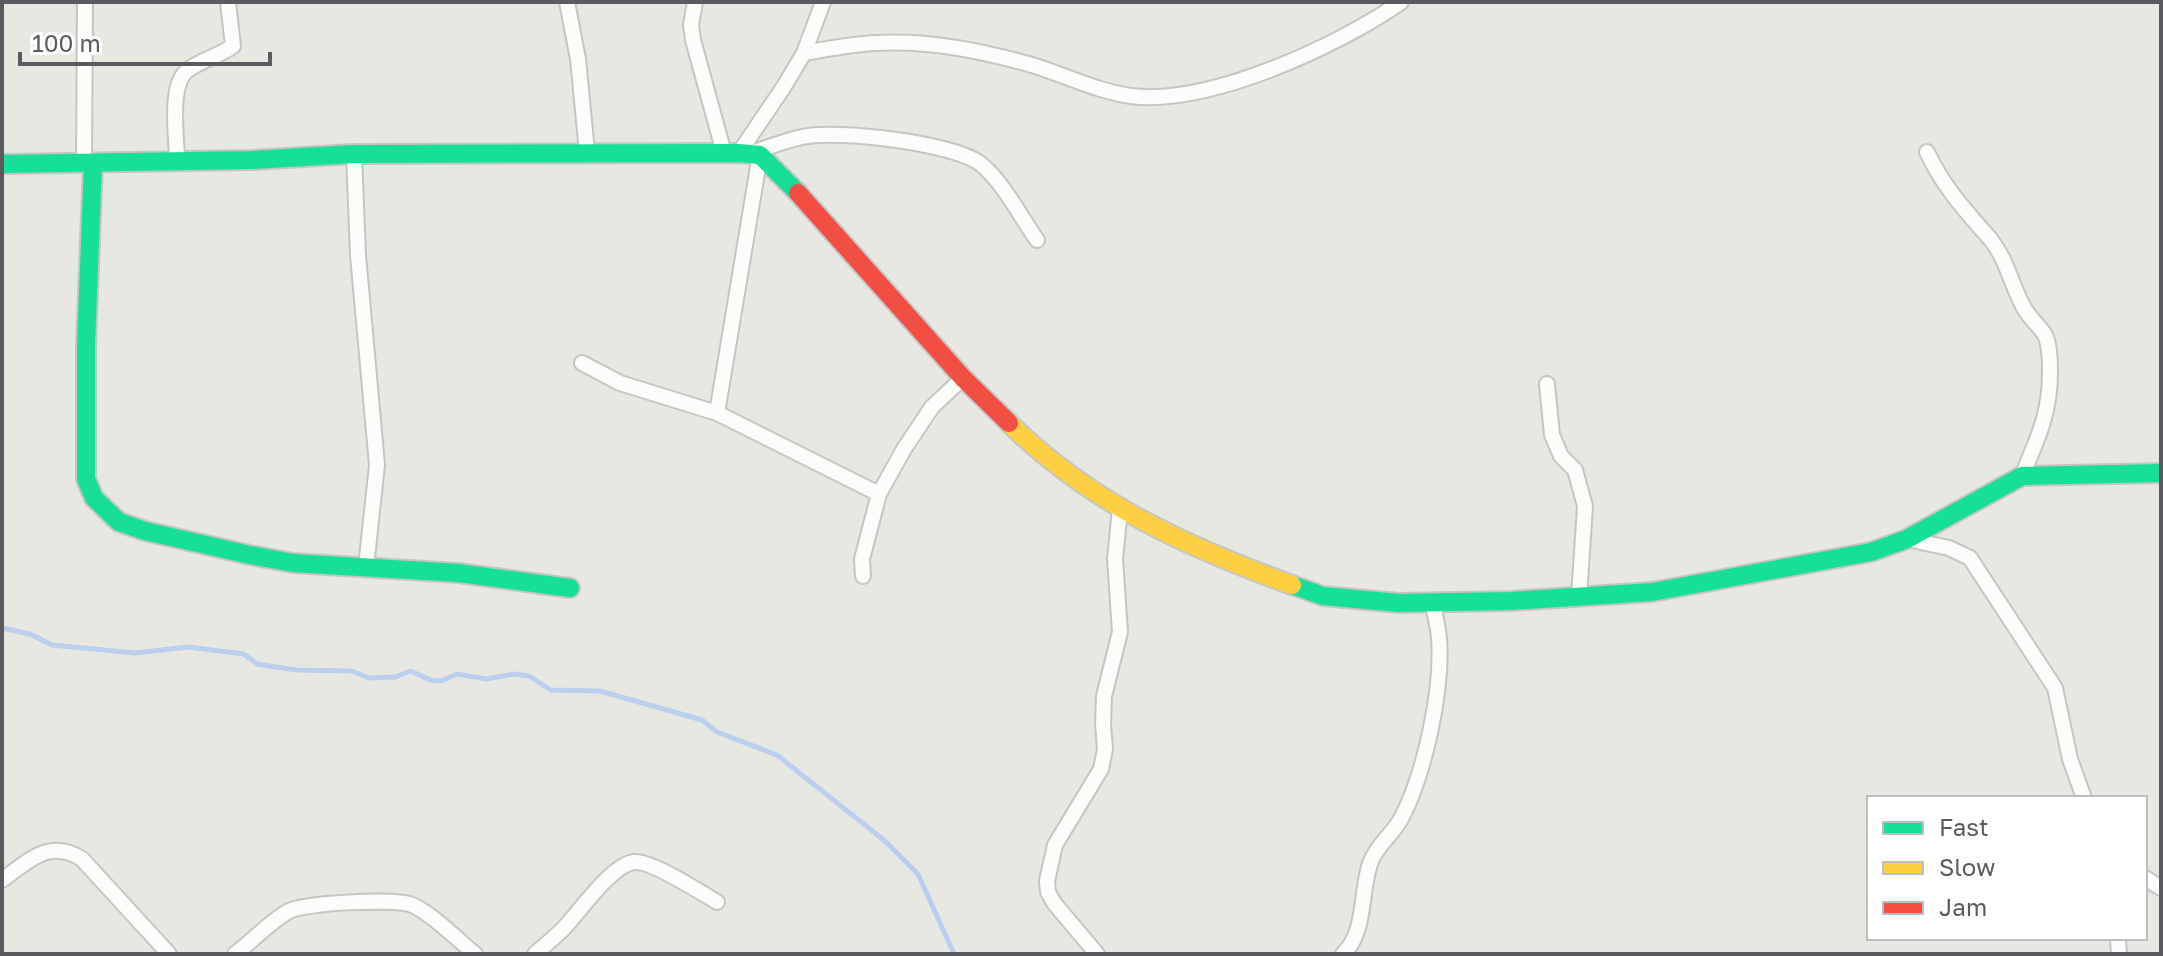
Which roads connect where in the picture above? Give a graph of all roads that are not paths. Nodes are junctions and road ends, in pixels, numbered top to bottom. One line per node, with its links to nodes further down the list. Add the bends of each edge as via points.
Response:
1 (85, 2): 13 (street)
2 (228, 2): 12 (street, via 233,46 179,79)
3 (567, 2): 8 (street)
4 (695, 2): 11 (street, via 693,40)
5 (823, 2): 7 (street)
6 (1401, 2): 7 (street, via 1294,61 1207,91 1166,98 1091,87 984,52 874,43)
7 (804, 53): 11 (street)
8 (587, 152): 10 (street); 11 (street)
9 (1927, 152): 21 (street, via 1940,179 1993,243 2022,305 2045,336 2050,360 2047,417)
10 (354, 154): 12 (street); 25 (street, via 377,465)
11 (743, 154): 15 (street, via 818,135 889,139 956,151 981,163); 17 (street, via 784,177); 19 (street)
12 (177, 161): 13 (street)
13 (88, 163): 14 (street); 25 (street, via 85,432 86,479 94,498 119,522 145,531 293,563)
14 (2, 164)
15 (1037, 240)
16 (582, 363): 19 (street, via 620,383)
17 (963, 378): 22 (street, via 932,407); 23 (street, via 1030,444)
18 (1547, 384): 28 (street, via 1552,435 1561,456 1575,470 1585,506)
19 (717, 413): 22 (street)
20 (2161, 473): 21 (street)
21 (2022, 476): 24 (street)
22 (879, 494): 26 (street, via 862,559)
23 (1120, 509): 29 (street, via 1217,558 1323,596); 37 (street, via 1115,559 1120,632 1104,696 1105,749 1096,778 1055,845 1047,881 1050,898)
24 (1907, 539): 28 (street, via 1871,552 1652,592); 30 (street, via 1970,558 2055,688)
25 (366, 567): 27 (street)
26 (863, 576)
27 (570, 588)
28 (1579, 598): 29 (street)
29 (1432, 602): 38 (street, via 1439,666 1421,771 1401,820 1371,861 1359,921)
30 (2083, 796)
31 (2, 880): 33 (street, via 45,852 67,851 82,859)
32 (717, 902): 36 (street, via 664,872 632,862 616,871)
33 (169, 954)
34 (235, 954): 35 (street, via 293,909 392,902 417,908)
35 (475, 954)
36 (535, 954)
37 (1097, 954)
38 (1343, 954)

